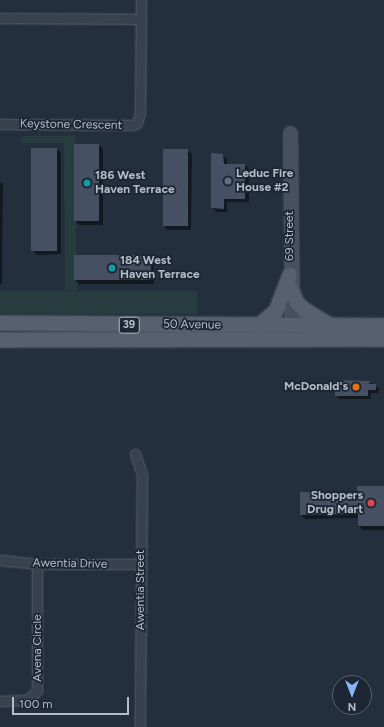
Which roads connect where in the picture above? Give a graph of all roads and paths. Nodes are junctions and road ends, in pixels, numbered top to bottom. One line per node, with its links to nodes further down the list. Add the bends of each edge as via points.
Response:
1 (141, 0): 3 (street, Keystone Crescent)
2 (0, 18): 3 (street)
3 (141, 19): 4 (street, Keystone Crescent, via 140,113 137,123)
4 (0, 124)
5 (290, 133): 6 (street, 69 Street)
6 (290, 282): 8 (main road, via 276,311); 9 (main road, via 297,302 305,310); 11 (street, 69 Street)
7 (0, 323): 8 (main road, 50 Avenue / 39)
8 (258, 326): 11 (main road, 50 Avenue / 39)
9 (332, 326): 10 (main road, 50 Avenue / 39); 11 (main road, 50 Avenue / 39)
10 (384, 326)
11 (292, 333): 12 (main road, 50 Avenue / 39); 13 (main road, 50 Avenue / 39)
12 (384, 339)
13 (0, 340)
14 (134, 454): 17 (street, Awentia Street, via 142,474)
15 (0, 560): 16 (street, Awentia Drive)
16 (37, 564): 17 (street, Awentia Drive); 18 (street, Avena Circle, via 37,691 27,700)
17 (140, 564): 19 (street, Awentia Street)
18 (0, 701)
19 (140, 727)

